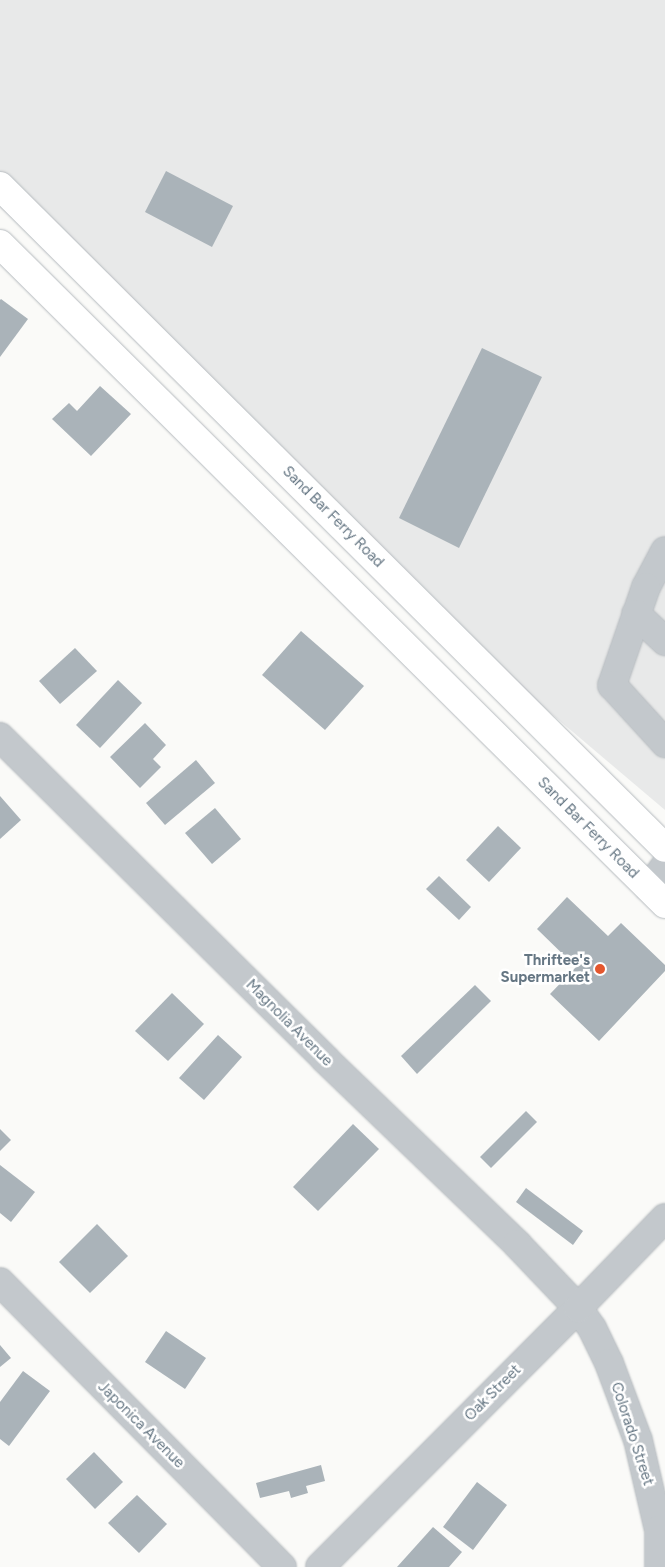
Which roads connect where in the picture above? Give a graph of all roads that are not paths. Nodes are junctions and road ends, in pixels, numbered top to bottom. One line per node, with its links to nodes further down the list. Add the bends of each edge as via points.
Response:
1 (0, 186): 8 (main road, Sand Bar Ferry Road)
2 (0, 244): 10 (main road, Sand Bar Ferry Road)
3 (665, 551): 4 (street)
4 (636, 614): 5 (street); 7 (street, via 612,685)
5 (665, 641)
6 (0, 737): 13 (street, Magnolia Avenue, via 325,1059 518,1244)
7 (665, 742)
8 (665, 848)
9 (665, 866): 10 (street)
10 (657, 896)
11 (665, 1218): 13 (street, Oak Street)
12 (0, 1282): 14 (street, Japonica Avenue)
13 (578, 1308): 15 (street, Oak Street); 16 (street, Colorado Street, via 609,1362 638,1440 659,1530)
14 (282, 1567)
15 (320, 1567)
16 (659, 1567)

